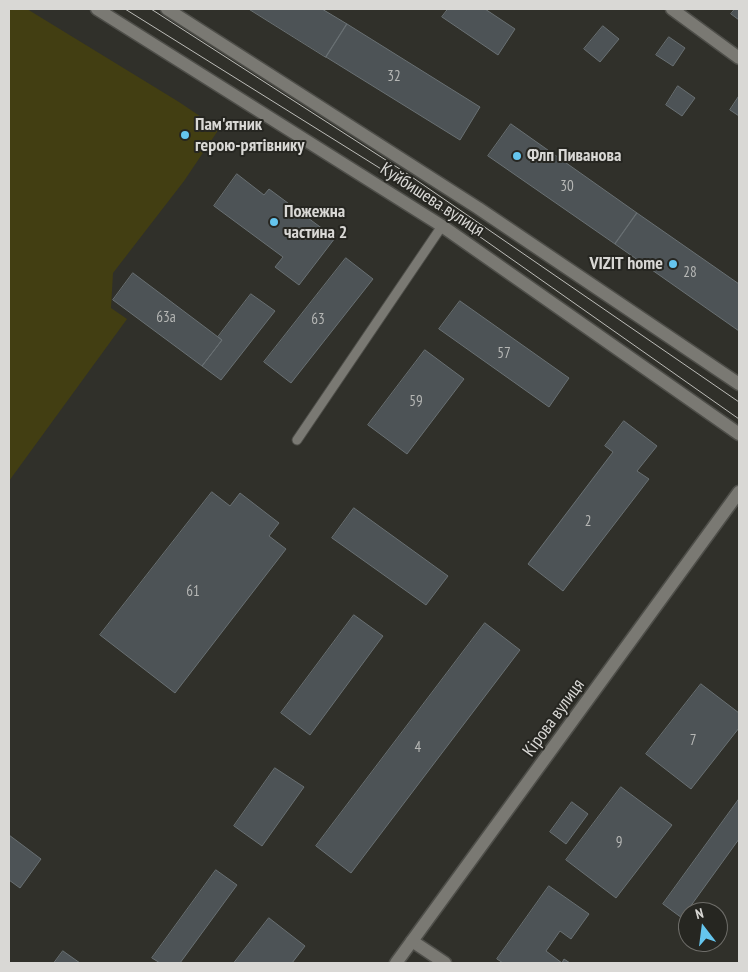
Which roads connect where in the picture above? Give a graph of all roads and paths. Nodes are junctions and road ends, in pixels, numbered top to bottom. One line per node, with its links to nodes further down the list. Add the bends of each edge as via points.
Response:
1 (97, 9): 5 (main road, Куйбишева вулиця)
2 (167, 9): 6 (main road, Куйбишева вулиця, via 478,208)
3 (672, 9): 4 (main road)
4 (739, 58)
5 (442, 226): 7 (main road, Куйбишева вулиця); 8 (lane)
6 (739, 384)
7 (739, 434)
8 (297, 440)
9 (739, 492): 10 (main road, Кірова вулиця)
10 (412, 941): 11 (main road, Кірова вулиця); 12 (main road)
11 (396, 963)
12 (445, 963)

